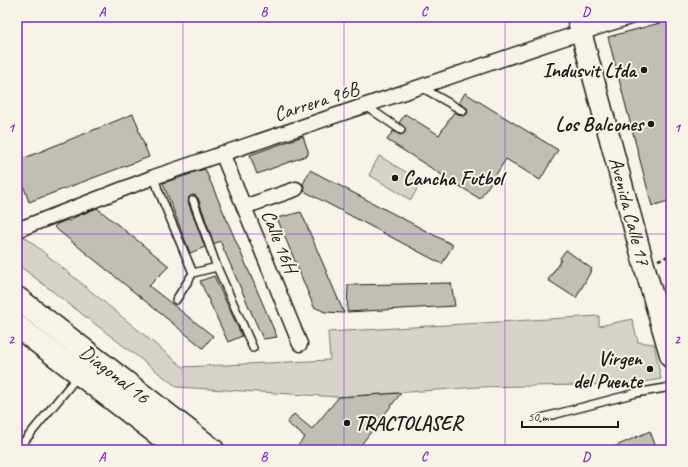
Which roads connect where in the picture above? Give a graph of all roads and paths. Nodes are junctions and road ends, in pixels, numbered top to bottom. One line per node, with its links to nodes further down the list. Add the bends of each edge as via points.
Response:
1 (630, 17): 2 (street, Carrera 96B)
2 (579, 25): 3 (street, Carrera 96B); 22 (main road, Avenida Calle 17, via 644,265 663,320)
3 (421, 87): 4 (street, Carrera 96B); 5 (lane)
4 (366, 106): 6 (lane); 7 (street, Carrera 96B)
5 (462, 110)
6 (401, 130)
7 (222, 153): 8 (street, Carrera 96B); 11 (street, Calle 16H)
8 (154, 177): 12 (street, Carrera 96B); 16 (lane)
9 (296, 189): 11 (street)
10 (193, 200): 15 (lane)
11 (244, 206): 20 (street, Calle 16H)
12 (17, 230)
13 (671, 255): 14 (path)
14 (656, 261)
15 (217, 267): 16 (lane); 21 (lane)
16 (193, 274): 18 (lane)
17 (17, 298): 28 (main road, Diagonal 16)
18 (176, 300)
19 (17, 326): 23 (main road, Diagonal 16)
20 (300, 344)
21 (253, 348)
22 (671, 358)
23 (80, 374): 26 (main road, Diagonal 16); 27 (lane)
24 (671, 387): 25 (lane, via 636,393)
25 (541, 418)
26 (170, 448)
27 (17, 450)
28 (213, 450)

